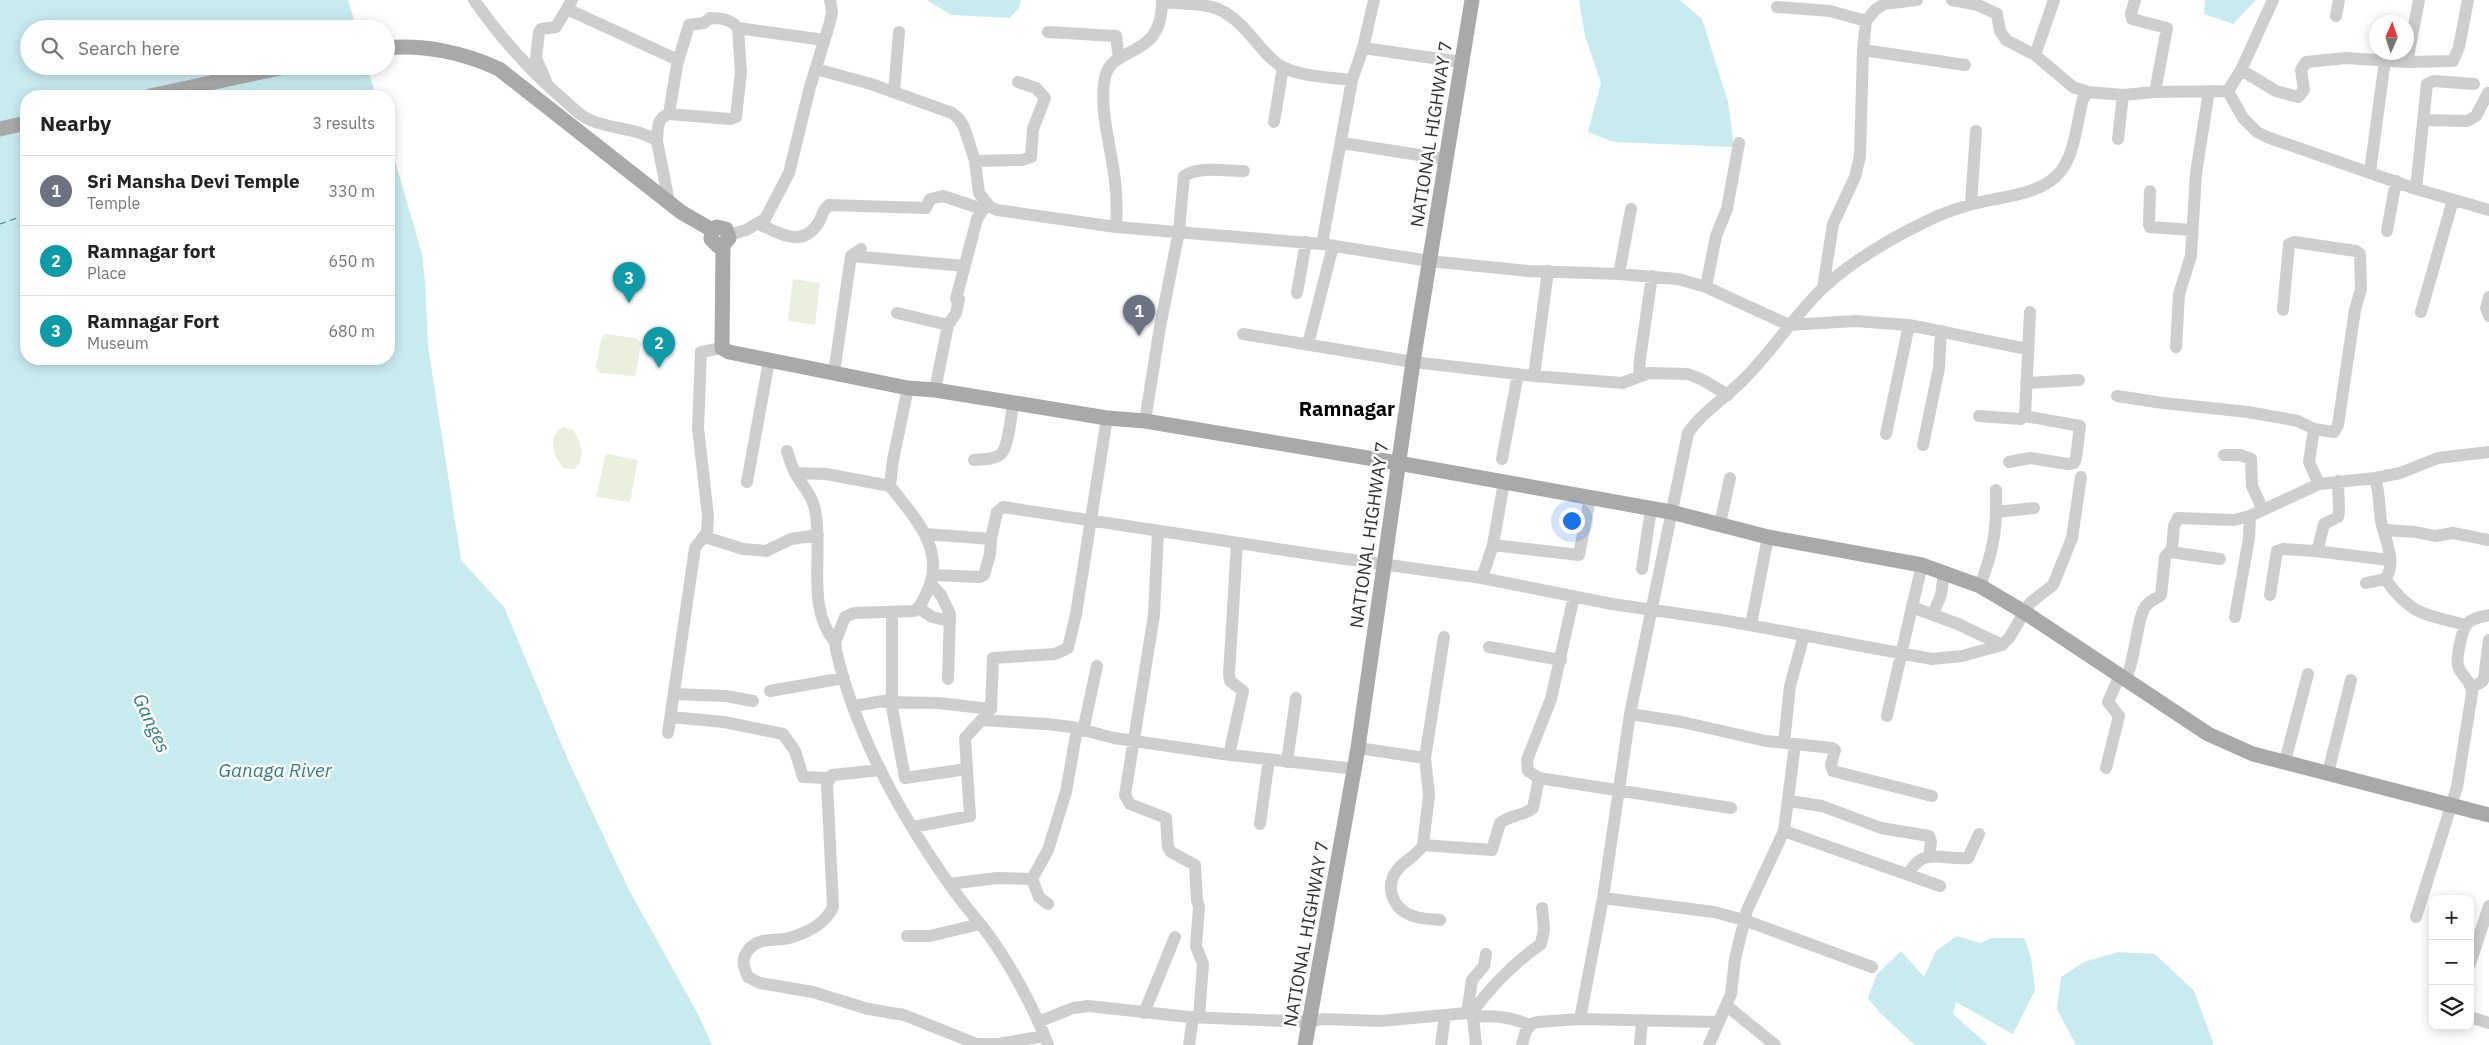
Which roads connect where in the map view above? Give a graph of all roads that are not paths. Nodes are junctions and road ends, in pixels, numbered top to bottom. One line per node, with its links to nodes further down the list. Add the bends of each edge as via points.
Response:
1 (474, 0): 41 (street, via 516,56)
2 (830, 0): 22 (street, via 830,22)
3 (1374, 0): 24 (street)
4 (1472, 0): 31 (main road, NATIONAL HIGHWAY 7)
5 (1911, 0): 18 (street, via 1884,4)
6 (1952, 0): 7 (street)
7 (1960, 0): 26 (street, via 1991,9 1997,14 2006,40)
8 (2054, 0): 26 (street)
9 (2135, 0): 46 (street, via 2132,19 2167,28)
10 (2273, 0): 36 (street)
11 (2339, 0): 17 (street)
12 (2419, 0): 32 (street)
13 (2468, 0): 32 (street, via 2453,61)
14 (1162, 1): 27 (street, via 1152,38); 34 (street, via 1223,9)
15 (569, 4): 29 (street); 41 (street, via 556,27 538,32 536,58)
16 (1777, 7): 18 (street, via 1830,11)
17 (2336, 16)
18 (1866, 20): 25 (street)
19 (738, 28): 22 (street); 29 (street, via 723,18 690,24); 50 (street, via 741,72 735,118)
20 (899, 32): 44 (street)
21 (1048, 32): 27 (street, via 1116,36)
22 (824, 40): 35 (street)
23 (395, 48): 68 (main road, via 430,49 478,60 499,69)
24 (1362, 48): 31 (street); 38 (street)
25 (1863, 50): 33 (street); 87 (street, via 1860,156 1855,177 1833,224)
26 (2035, 55): 45 (street, via 2073,87)
27 (1119, 59): 74 (street, via 1109,68 1104,111 1115,181)
28 (2369, 59): 36 (street, via 2306,62 2301,70 2304,90 2298,97 2270,88)
29 (678, 60): 50 (street)
30 (2385, 60): 32 (street); 63 (street)
31 (1461, 62): 60 (main road, NATIONAL HIGHWAY 7)
32 (2407, 62)
33 (1965, 65)
34 (1283, 67): 38 (street); 52 (street)
35 (816, 69): 44 (street); 73 (street, via 789,174 765,219)
36 (2241, 70): 47 (street)
37 (247, 75): 42 (main road)
38 (1352, 80): 58 (street)
39 (1018, 82): 61 (street, via 1036,88 1045,98 1033,129 1031,156 1022,160)
40 (2474, 84): 51 (street, via 2427,84)
41 (549, 88): 57 (street, via 585,118 650,136)
42 (178, 90)
43 (2209, 91): 46 (street); 47 (street); 76 (street, via 2196,173)
44 (894, 92): 61 (street, via 959,119)
45 (2088, 92): 49 (street); 69 (street, via 2083,99 2069,156 2060,171 2038,187)
46 (2154, 92): 49 (street)
47 (2228, 92): 63 (street, via 2243,118 2257,132)
48 (2488, 93): 51 (street, via 2472,120)
49 (2123, 95): 56 (street)
50 (669, 114): 57 (street, via 660,119)
51 (2423, 120): 65 (street)
52 (1274, 122)
53 (20, 124): 54 (main road)
54 (0, 129)
55 (1976, 131): 69 (street)
56 (2118, 139)
57 (657, 141): 68 (street)
58 (1342, 143): 60 (street); 80 (street)
59 (1739, 143): 86 (street, via 1728,209 1716,236)
60 (1445, 159): 81 (main road, NATIONAL HIGHWAY 7)
61 (976, 161): 70 (street, via 979,193)
62 (1244, 172): 75 (street, via 1200,171 1184,176)
63 (2370, 172): 64 (street)
64 (2396, 181): 65 (street); 77 (street)
65 (2416, 189): 67 (street)
66 (2150, 191): 76 (street, via 2150,227)
67 (2453, 200): 72 (street); 92 (street)
68 (669, 202): 78 (main road, via 712,230 714,243)
69 (1971, 204): 87 (street, via 1928,220 1864,258)
70 (985, 206): 73 (street, via 943,196 930,199 926,208 829,205 812,231 798,238); 74 (street); 82 (street, via 977,219)
71 (1631, 209): 84 (street)
72 (2489, 210)
73 (759, 224): 78 (street)
74 (1116, 226): 75 (street)
75 (1180, 230): 79 (street); 120 (street)
76 (2192, 230): 101 (street, via 2191,256 2180,287)
77 (2387, 231)
78 (726, 240): 102 (main road)
79 (1306, 242): 80 (street); 88 (street)
80 (1328, 245): 81 (street); 100 (street)
81 (1429, 261): 83 (street); 105 (main road, NATIONAL HIGHWAY 7)
82 (965, 266): 95 (street, via 956,312); 106 (street, via 856,253)
83 (1548, 271): 84 (street); 108 (street)
84 (1619, 274): 85 (street)
85 (1652, 276): 86 (street, via 1678,278); 109 (street)
86 (1706, 287): 97 (street)
87 (1823, 288): 97 (street)
88 (1297, 293)
89 (2489, 297): 94 (street, via 2486,314)
90 (2283, 310): 121 (street, via 2289,244 2294,242 2360,254 2361,289 2338,425 2334,432)
91 (2030, 312): 103 (street)
92 (2420, 312)
93 (897, 313): 95 (street)
94 (2489, 316)
95 (948, 325): 113 (street)
96 (1909, 325): 97 (street, via 1855,321); 98 (street); 122 (street)
97 (1788, 326): 114 (street, via 1747,377)
98 (1941, 331): 103 (street); 123 (street, via 1939,368)
99 (1243, 334): 100 (street)
100 (1308, 344): 105 (street)
101 (2176, 347)
102 (722, 348): 104 (main road); 154 (street, via 701,352 698,428 708,509)
103 (2028, 349): 111 (street)
104 (769, 361): 106 (main road); 136 (street)
105 (1413, 362): 107 (street); 130 (main road, NATIONAL HIGHWAY 7)
106 (834, 373): 112 (main road)
107 (1518, 374): 108 (street); 127 (street)
108 (1534, 376): 109 (street, via 1622,383)
109 (1640, 376): 114 (street, via 1649,373 1688,374)
110 (2079, 380): 111 (street)
111 (2026, 383): 118 (street)
112 (908, 388): 113 (main road); 139 (street)
113 (935, 390): 116 (main road)
114 (1728, 395): 145 (street, via 1688,433)
115 (2117, 396): 121 (street, via 2248,412 2298,422)
116 (1014, 404): 119 (main road); 128 (street, via 1002,453)
117 (1978, 416): 118 (street)
118 (2025, 416): 129 (street, via 2080,426 2076,458 2068,464 2030,458)
119 (1107, 418): 120 (main road); 148 (street)
120 (1145, 421): 130 (main road)
121 (2314, 429): 138 (street, via 2309,462)
122 (1886, 434)
123 (1923, 445)
124 (787, 451): 131 (street)
125 (2489, 452): 134 (street, via 2438,458)
126 (2224, 455): 144 (street, via 2251,459 2254,492)
127 (1502, 459)
128 (974, 460)
129 (2009, 462)
130 (1398, 463): 137 (main road); 164 (main road, NATIONAL HIGHWAY 7)
131 (796, 473): 139 (street, via 826,474); 153 (street, via 815,508)
132 (2080, 477): 178 (street, via 2072,538 2056,579)
133 (1730, 478): 149 (street)
134 (2375, 478): 135 (street); 150 (street)
135 (2338, 481): 138 (street); 160 (street, via 2340,511 2338,516 2324,524)
136 (747, 482)
137 (1504, 482): 141 (main road); 159 (street)
138 (2319, 484): 144 (street)
139 (890, 486): 152 (street)
140 (1996, 490): 146 (street)
141 (1590, 498): 143 (main road); 159 (street, via 1579,555)
142 (2034, 508): 146 (street)
143 (1651, 509): 145 (main road); 166 (street)
144 (2263, 510): 147 (street)
145 (1671, 512): 149 (main road); 177 (street)
146 (1996, 512): 172 (street, via 1993,549)
147 (2250, 516): 161 (street, via 2226,521 2178,518); 182 (street)
148 (1091, 520): 151 (street); 156 (street, via 1003,507 997,512); 207 (street, via 1068,648 1055,654 993,658)
149 (1720, 524): 155 (main road)
150 (2385, 530): 157 (street, via 2435,536 2453,533); 163 (street)
151 (1158, 531): 158 (street); 214 (street, via 1154,615)
152 (926, 534): 156 (street); 170 (street, via 932,553)
153 (818, 535): 154 (street, via 791,540 766,551 743,549); 189 (street, via 820,603 826,628)
154 (705, 537): 202 (street, via 695,548)
155 (1768, 537): 165 (main road); 184 (street)
156 (991, 539): 170 (street, via 984,575)
157 (2489, 540)
158 (1237, 543): 164 (street); 217 (street, via 1229,674 1230,681 1243,691)
159 (1493, 545): 168 (street)
160 (2316, 551): 163 (street); 173 (street, via 2277,551)
161 (2170, 552): 162 (street); 196 (street, via 2164,560 2161,595 2143,610 2134,658)
162 (2220, 559)
163 (2389, 560): 169 (street)
164 (1384, 564): 168 (street); 216 (main road, NATIONAL HIGHWAY 7)
165 (1922, 565): 167 (main road); 175 (street)
166 (1642, 569)
167 (1944, 573): 172 (main road); 180 (street)
168 (1482, 578): 174 (street)
169 (2385, 579): 171 (street); 185 (street, via 2405,603 2419,612)
170 (932, 580): 176 (street); 183 (street, via 948,607)
171 (2366, 583)
172 (1980, 586): 178 (main road)
173 (2270, 595)
174 (1574, 596): 177 (street); 193 (street)
175 (1912, 607): 180 (street); 192 (street)
176 (919, 608): 179 (street, via 908,613); 183 (street, via 932,617)
177 (1651, 610): 184 (street); 208 (street)
178 (2024, 612): 190 (street); 196 (main road)
179 (892, 613): 189 (street, via 849,614 843,620); 205 (street, via 892,694)
180 (1933, 614): 190 (street)
181 (2489, 615): 185 (street)
182 (2234, 617)
183 (950, 621): 198 (street)
184 (1751, 625): 186 (street)
185 (2466, 625): 200 (street, via 2457,662)
186 (1804, 634): 192 (street); 215 (street, via 1790,686)
187 (1444, 637): 218 (street)
188 (2489, 640): 200 (street, via 2484,678)
189 (835, 642): 197 (street)
190 (2002, 645): 192 (street, via 1975,654 1941,659)
191 (1490, 646): 193 (street)
192 (1901, 653): 209 (street)
193 (1560, 660): 228 (street, via 1548,710 1527,760 1528,771)
194 (1097, 666): 212 (street)
195 (2308, 674): 220 (street)
196 (2123, 677): 220 (main road, via 2208,734 2253,754); 223 (street, via 2109,696 2110,706 2119,716)
197 (844, 678): 201 (street); 206 (street)
198 (948, 678)
199 (2351, 680): 226 (street)
200 (2472, 687): 232 (street, via 2462,767)
201 (770, 691)
202 (674, 694): 204 (street, via 726,696); 210 (street)
203 (1296, 698): 221 (street)
204 (753, 701)
205 (887, 702): 206 (street); 207 (street, via 938,702); 224 (street, via 905,778)
206 (854, 706): 225 (street)
207 (991, 709): 211 (street)
208 (1630, 714): 215 (street); 229 (street)
209 (1888, 716)
210 (670, 717): 213 (street); 227 (street, via 724,722 783,734 795,750 803,777)
211 (981, 720): 212 (street, via 1029,722); 224 (street, via 965,738)
212 (1080, 730): 214 (street); 242 (street, via 1048,850)
213 (668, 733)
214 (1132, 740): 217 (street); 262 (street, via 1126,799 1130,804 1166,818 1170,852 1189,861 1196,870 1199,907 1196,946 1203,964)
215 (1790, 744): 230 (street, via 1832,748 1835,754 1831,768 1841,774); 231 (street)
216 (1358, 748): 218 (street); 222 (main road, NATIONAL HIGHWAY 7)
217 (1229, 755): 219 (street)
218 (1426, 758): 239 (street, via 1429,795)
219 (1268, 759): 221 (street); 235 (street)
220 (2285, 761): 226 (main road)
221 (1288, 762): 222 (street)
222 (1355, 768): 267 (main road, NATIONAL HIGHWAY 7)
223 (2106, 768)
224 (967, 769): 236 (street, via 970,816)
225 (881, 770): 227 (street); 236 (street)
226 (2328, 773): 232 (main road)
227 (828, 778): 272 (street, via 833,907 813,928 788,938 766,940 751,946 744,957 748,977 868,1009 904,1015)
228 (1539, 778): 229 (street); 239 (street, via 1533,808 1526,814 1500,823 1492,850)
229 (1619, 790): 233 (street); 245 (street)
230 (1932, 796)
231 (1789, 801): 237 (street); 240 (street, via 1822,806 1881,828 1929,836)
232 (2453, 804): 234 (main road); 249 (street)
233 (1731, 808)
234 (2489, 815)
235 (1260, 824)
236 (913, 828): 243 (street)
237 (1784, 831): 241 (street); 251 (street)
238 (1979, 834): 240 (street, via 1968,858)
239 (1423, 845): 250 (street, via 1398,869 1392,878 1390,894 1408,914)
240 (1929, 857): 241 (street, via 1916,860)
241 (1908, 875): 244 (street)
242 (1032, 879): 243 (street, via 998,878); 246 (street, via 1039,897)
243 (949, 884): 252 (street)
244 (1940, 886)
245 (1603, 898): 251 (street, via 1704,911); 264 (street)
246 (1048, 904)
247 (2489, 906): 255 (street)
248 (1542, 908): 261 (street, via 1544,929 1541,944 1519,960)
249 (2416, 917)
250 (1440, 920)
251 (1744, 920): 257 (street); 258 (street)
252 (980, 924): 253 (street, via 930,936); 266 (street, via 1009,968)
253 (907, 936)
254 (1175, 937): 259 (street)
255 (2474, 952)
256 (1486, 954): 261 (street, via 1484,966 1472,980)
257 (1872, 967)
258 (1727, 1006): 268 (street); 280 (street)
259 (1144, 1013): 262 (street); 266 (street, via 1080,1007)
260 (1444, 1015): 261 (street); 267 (street, via 1380,1022 1323,1019); 275 (street)
261 (1470, 1015): 270 (street, via 1515,1020); 276 (street)
262 (1196, 1017): 267 (street); 273 (street)
263 (2474, 1018): 269 (street)
264 (1580, 1019): 265 (street); 270 (street)
265 (1642, 1020): 268 (street); 278 (street)
266 (1038, 1022): 271 (street)
267 (1309, 1022): 274 (main road, NATIONAL HIGHWAY 7)
268 (1718, 1022): 279 (street)
269 (2489, 1023)
270 (1529, 1025): 277 (street)
271 (1046, 1041): 272 (street)
272 (976, 1044)
273 (1189, 1045)
274 (1305, 1045)
275 (1442, 1045)
276 (1476, 1045)
277 (1522, 1045)
278 (1640, 1045)
279 (1709, 1045)
280 (1775, 1045)

